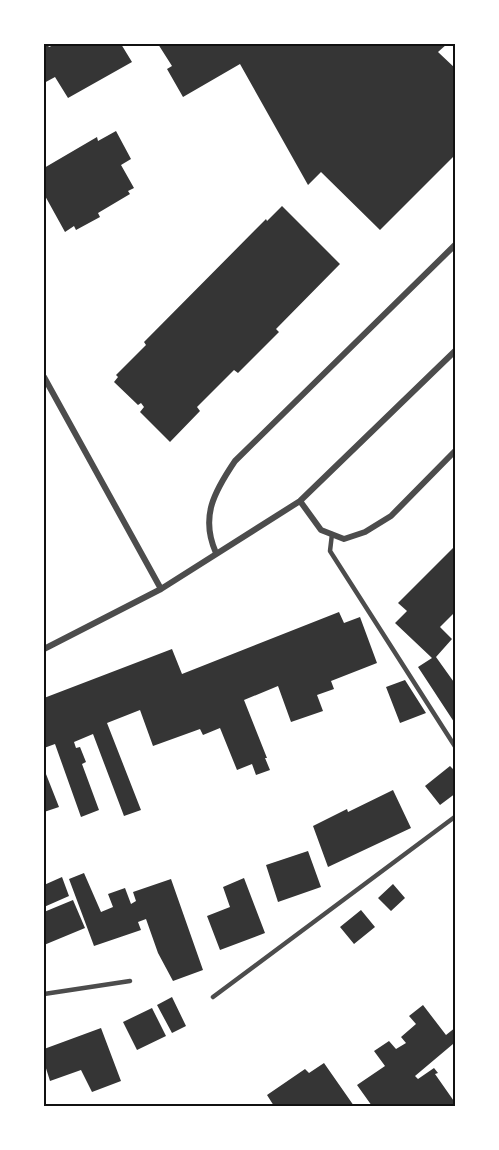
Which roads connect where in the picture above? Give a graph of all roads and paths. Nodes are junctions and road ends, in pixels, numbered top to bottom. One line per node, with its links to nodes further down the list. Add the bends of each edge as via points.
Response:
1 (456, 243): 7 (street, via 235,461 217,487 208,517)
2 (456, 350): 5 (street)
3 (44, 377): 8 (street)
4 (456, 450): 6 (street, via 391,516 344,539)
5 (300, 501): 6 (street, via 321,530); 7 (street)
6 (332, 534): 10 (lane, via 330,551)
7 (216, 554): 8 (street)
8 (161, 589): 9 (street)
9 (44, 649)
10 (456, 748)
11 (456, 816): 14 (lane)
12 (130, 981): 13 (lane)
13 (44, 994)
14 (213, 997)

